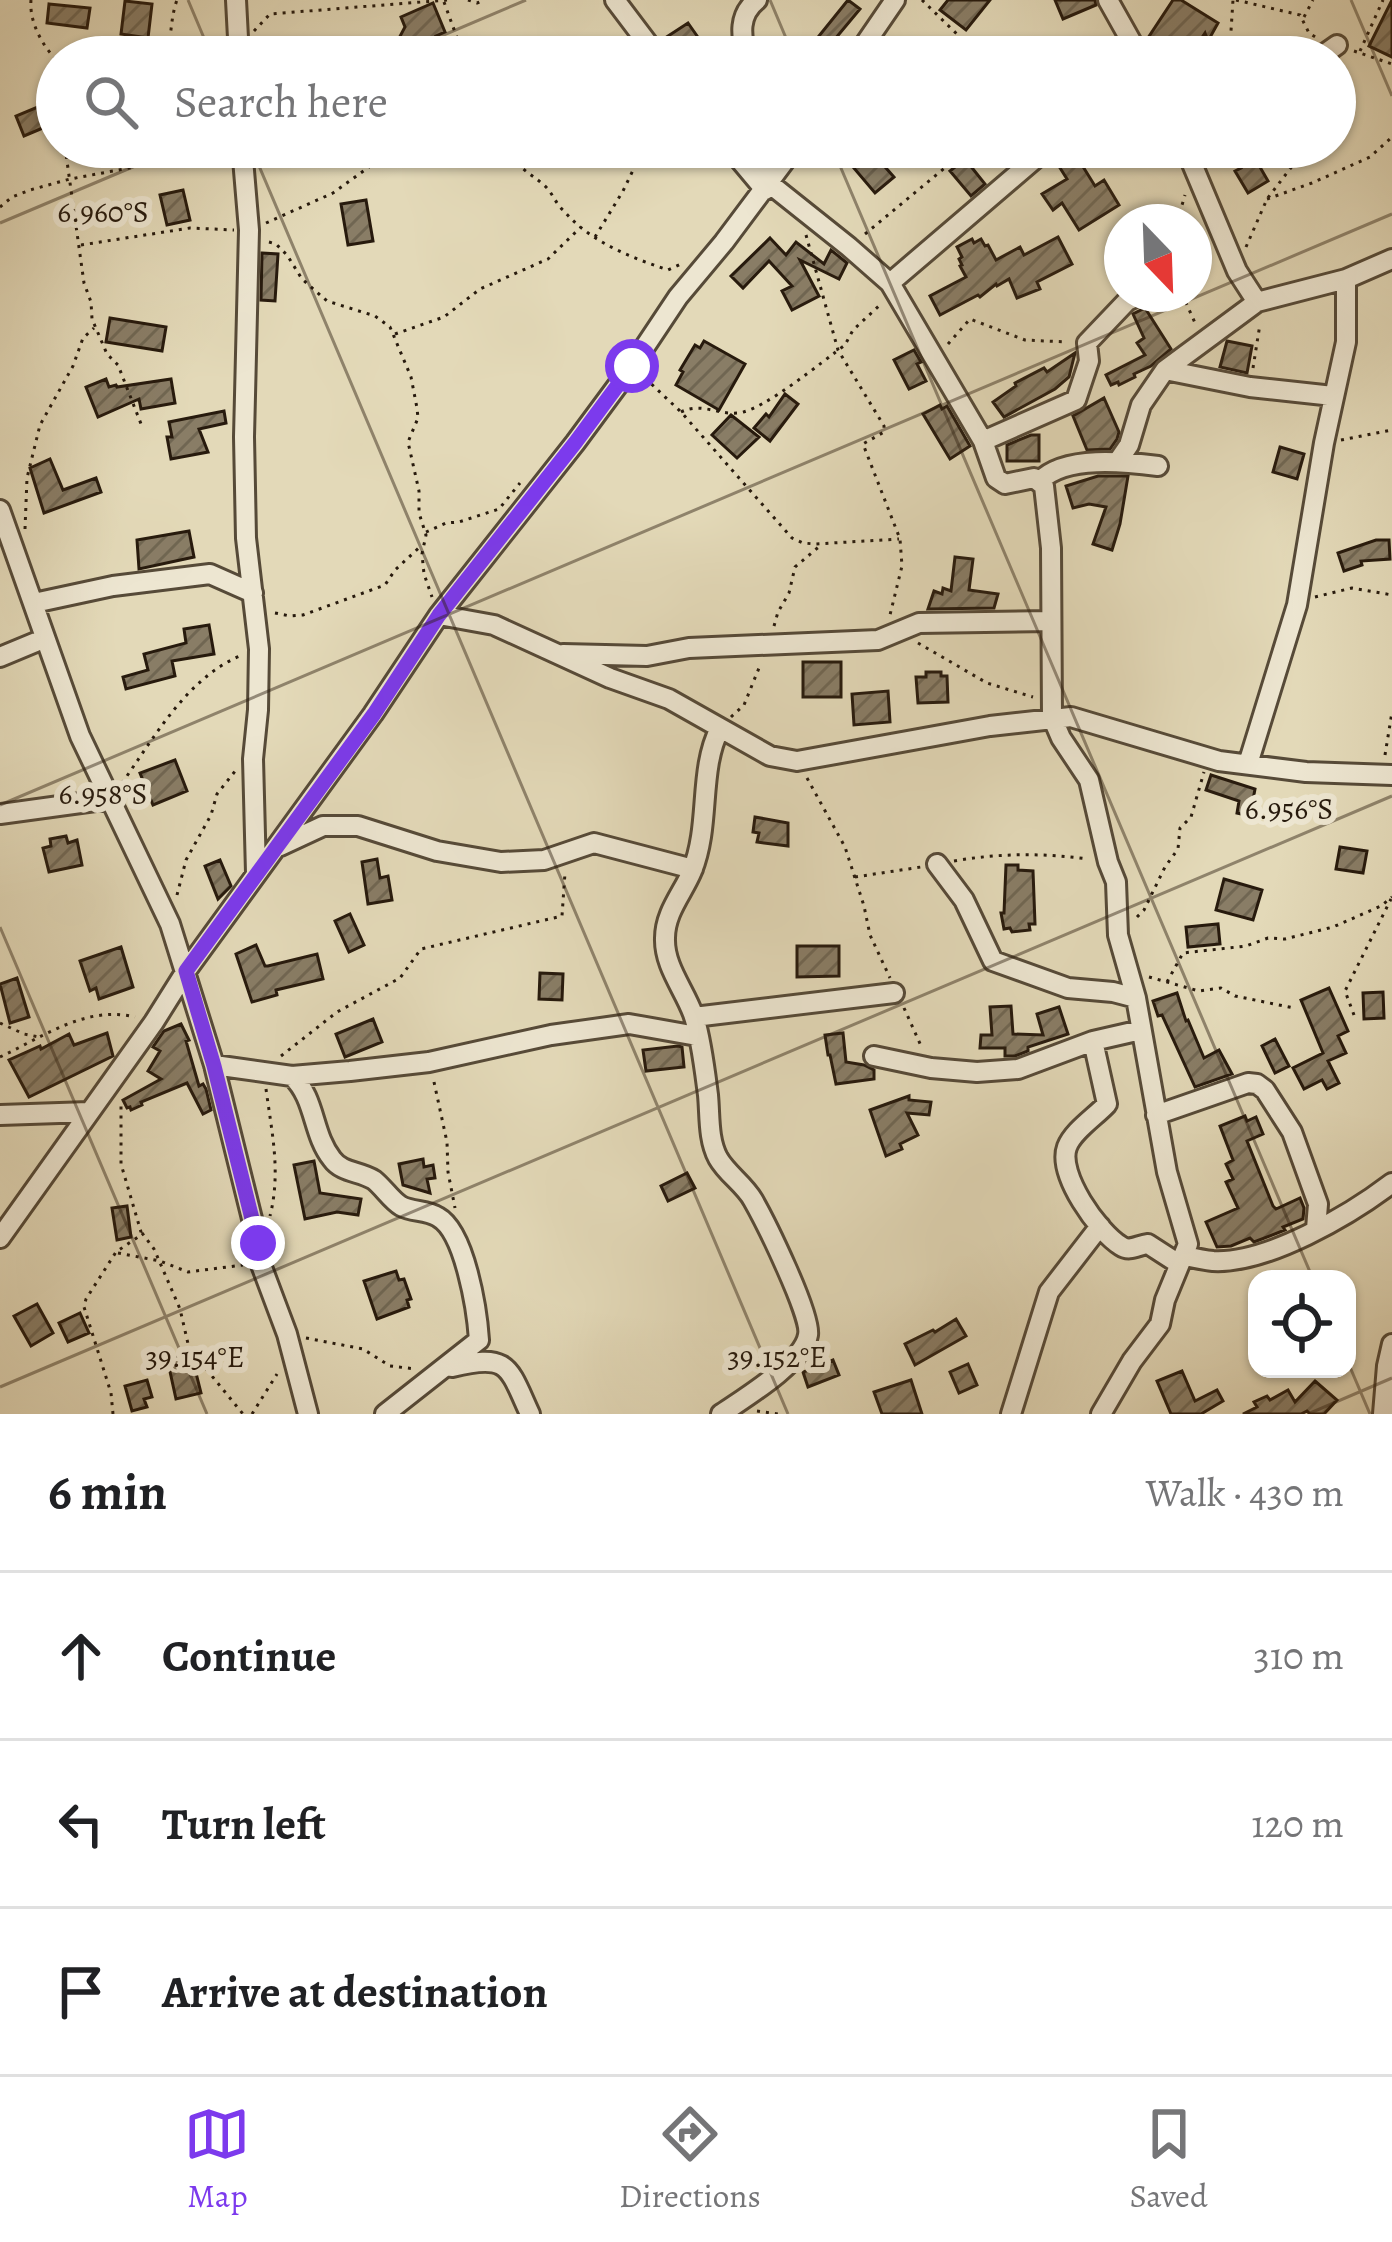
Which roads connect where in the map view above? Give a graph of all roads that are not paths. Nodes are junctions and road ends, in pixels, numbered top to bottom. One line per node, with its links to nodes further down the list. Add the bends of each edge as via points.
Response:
1 (236, 0): 6 (street)
2 (757, 0): 8 (street)
3 (895, 0): 9 (street)
4 (1108, 0): 10 (street)
5 (619, 1): 7 (street)
6 (238, 36)
7 (643, 36)
8 (743, 36)
9 (870, 36)
10 (1129, 36)
11 (244, 168): 31 (street, via 246,538)
12 (749, 168): 17 (street)
13 (766, 168): 17 (street)
14 (780, 168): 17 (street)
15 (1025, 168): 20 (street)
16 (1197, 168): 21 (street, via 1237,271)
17 (767, 187): 20 (street); 33 (street)
18 (1392, 259): 19 (street)
19 (1346, 279): 21 (street); 24 (street, via 1346,342)
20 (893, 288): 25 (street)
21 (1260, 301): 23 (street)
22 (1117, 312): 25 (street, via 1087,343 1076,400)
23 (1165, 370): 24 (street); 26 (street)
24 (1334, 396): 40 (street, via 1298,605)
25 (983, 440): 28 (street, via 1000,482)
26 (1118, 461): 27 (street); 28 (street, via 1061,467)
27 (1158, 466)
28 (1040, 481): 34 (street, via 1051,548)
29 (0, 510): 30 (street)
30 (12, 557): 32 (street)
31 (254, 602): 32 (street, via 210,574); 47 (street)
32 (34, 603): 42 (street)
33 (439, 615): 36 (street, via 494,625); 44 (street)
34 (1050, 621): 36 (street, via 919,623 887,638 647,656); 38 (street)
35 (36, 642): 37 (street)
36 (559, 654): 39 (street)
37 (0, 656)
38 (1052, 710): 39 (street, via 797,761 770,756); 40 (street); 50 (street, via 1089,780)
39 (720, 728): 46 (street)
40 (1248, 764): 41 (street)
41 (1388, 775)
42 (110, 799): 43 (street); 48 (street)
43 (0, 814)
44 (276, 848): 46 (street, via 341,825 501,862 544,860 594,843); 47 (street)
45 (937, 864): 50 (street, via 993,961 1068,988)
46 (693, 869): 51 (street, via 664,943)
47 (256, 873): 48 (street)
48 (186, 971): 55 (street); 57 (street)
49 (893, 993): 51 (street)
50 (1136, 998): 52 (street)
51 (696, 1027): 56 (street, via 629,1024 429,1062); 70 (street, via 712,1143 763,1219 806,1314 808,1336 799,1354)
52 (1141, 1030): 53 (street); 59 (street)
53 (1093, 1041): 54 (street, via 1018,1069 977,1072); 61 (street, via 1107,1104 1067,1146 1066,1161)
54 (874, 1056)
55 (214, 1066): 56 (street); 67 (street)
56 (292, 1076): 66 (street, via 338,1166 379,1184 399,1204 436,1215 457,1241 478,1340)
57 (89, 1112): 58 (street); 63 (street)
58 (0, 1115)
59 (1156, 1115): 62 (street, via 1257,1084 1292,1132 1318,1204); 64 (street, via 1188,1244)
60 (1392, 1183): 62 (street)
61 (1100, 1226): 64 (street, via 1125,1249 1148,1244); 71 (street, via 1048,1292)
62 (1316, 1228): 64 (street, via 1243,1258)
63 (0, 1238)
64 (1182, 1260): 72 (street, via 1160,1324)
65 (1392, 1344): 73 (street)
66 (444, 1368): 68 (street); 69 (street, via 502,1364)
67 (308, 1414)
68 (385, 1414)
69 (530, 1414)
70 (721, 1414)
71 (1011, 1414)
72 (1101, 1414)
73 (1383, 1414)

